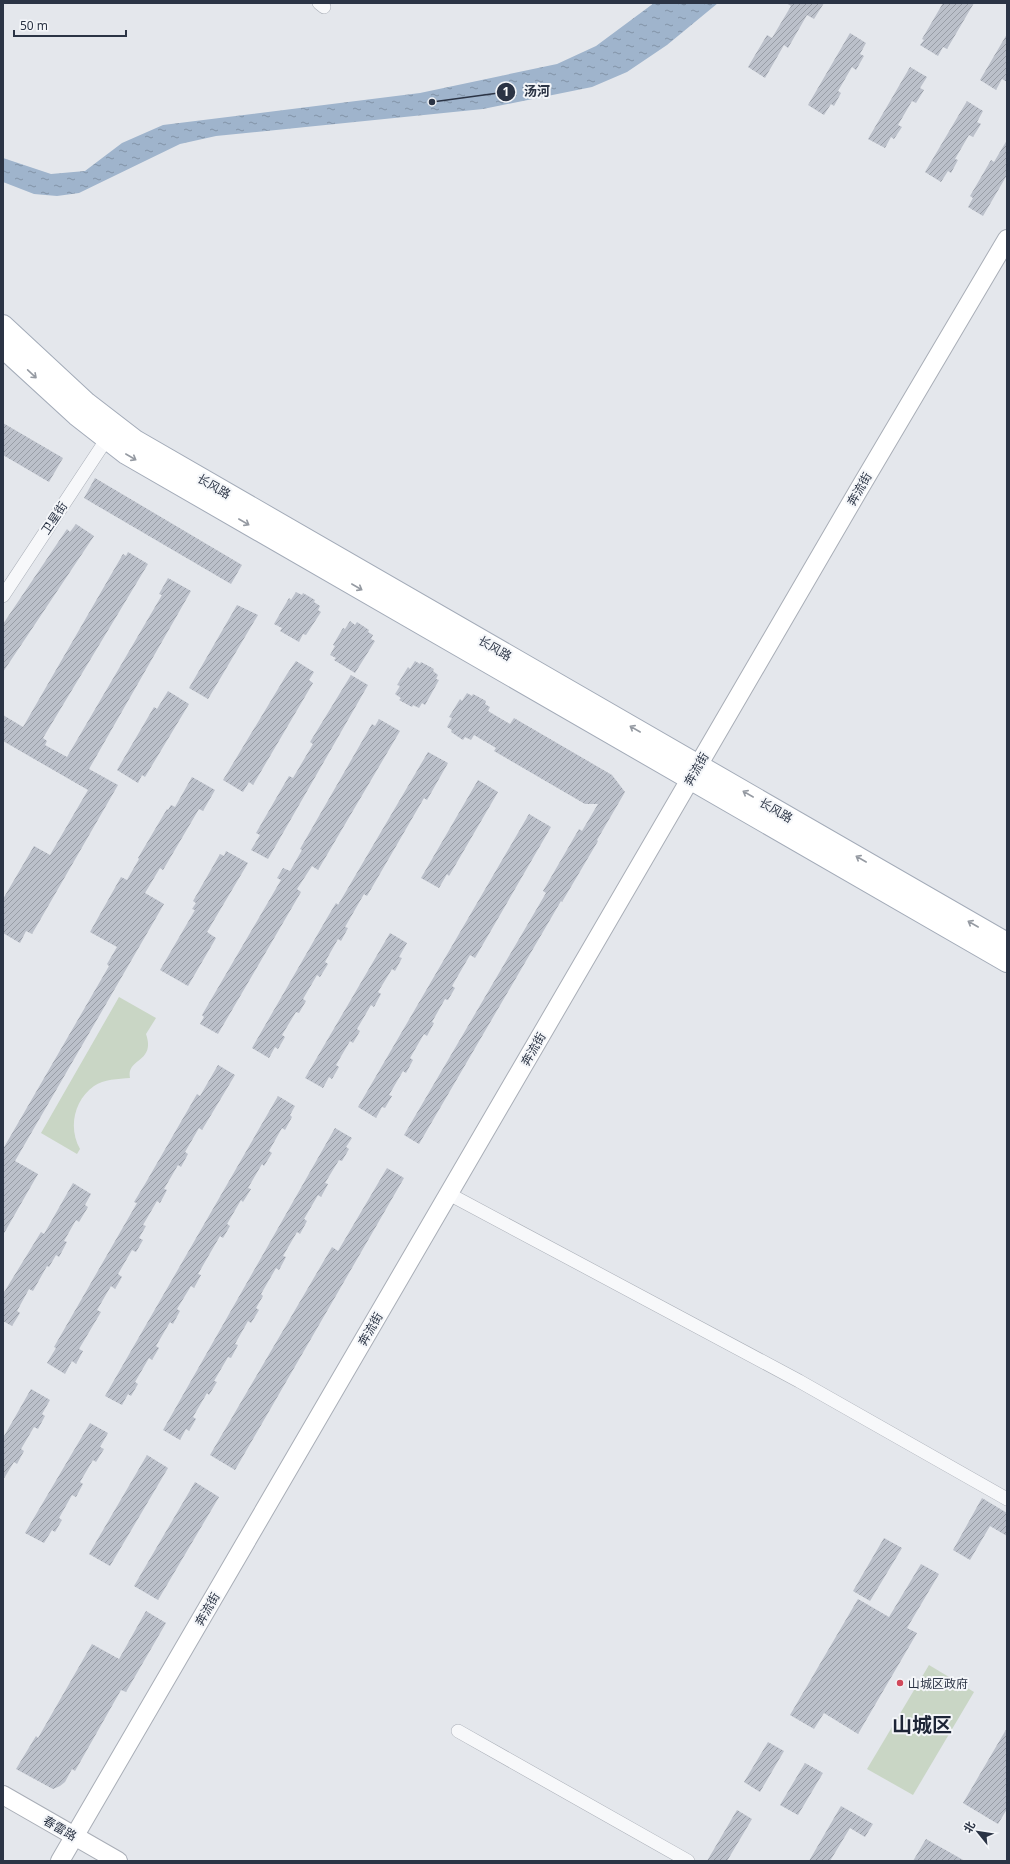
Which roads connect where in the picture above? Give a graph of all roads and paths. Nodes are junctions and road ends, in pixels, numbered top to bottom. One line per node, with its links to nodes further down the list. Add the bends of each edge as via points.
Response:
1 (1007, 239): 6 (street, 奔流街)
2 (3, 325): 6 (main road, 长风路, one-way to 2, via 135,440 86,403)
3 (3, 348): 4 (main road, 长风路, one-way to 4)
4 (106, 440): 5 (street, 卫星街); 6 (main road, 长风路, one-way to 6, via 126,454)
5 (3, 596)
6 (694, 772): 7 (main road, 长风路, one-way to 6); 8 (main road, 长风路); 9 (street, 奔流街)
7 (1007, 943)
8 (1007, 962)
9 (449, 1194): 10 (street, via 799,1381); 13 (street, 奔流街)
10 (1007, 1499)
11 (458, 1731): 16 (street)
12 (3, 1795): 13 (street, 春雷路)
13 (75, 1836): 14 (street, 奔流街); 15 (street, 春雷路)
14 (60, 1861)
15 (118, 1861)
16 (688, 1861)

